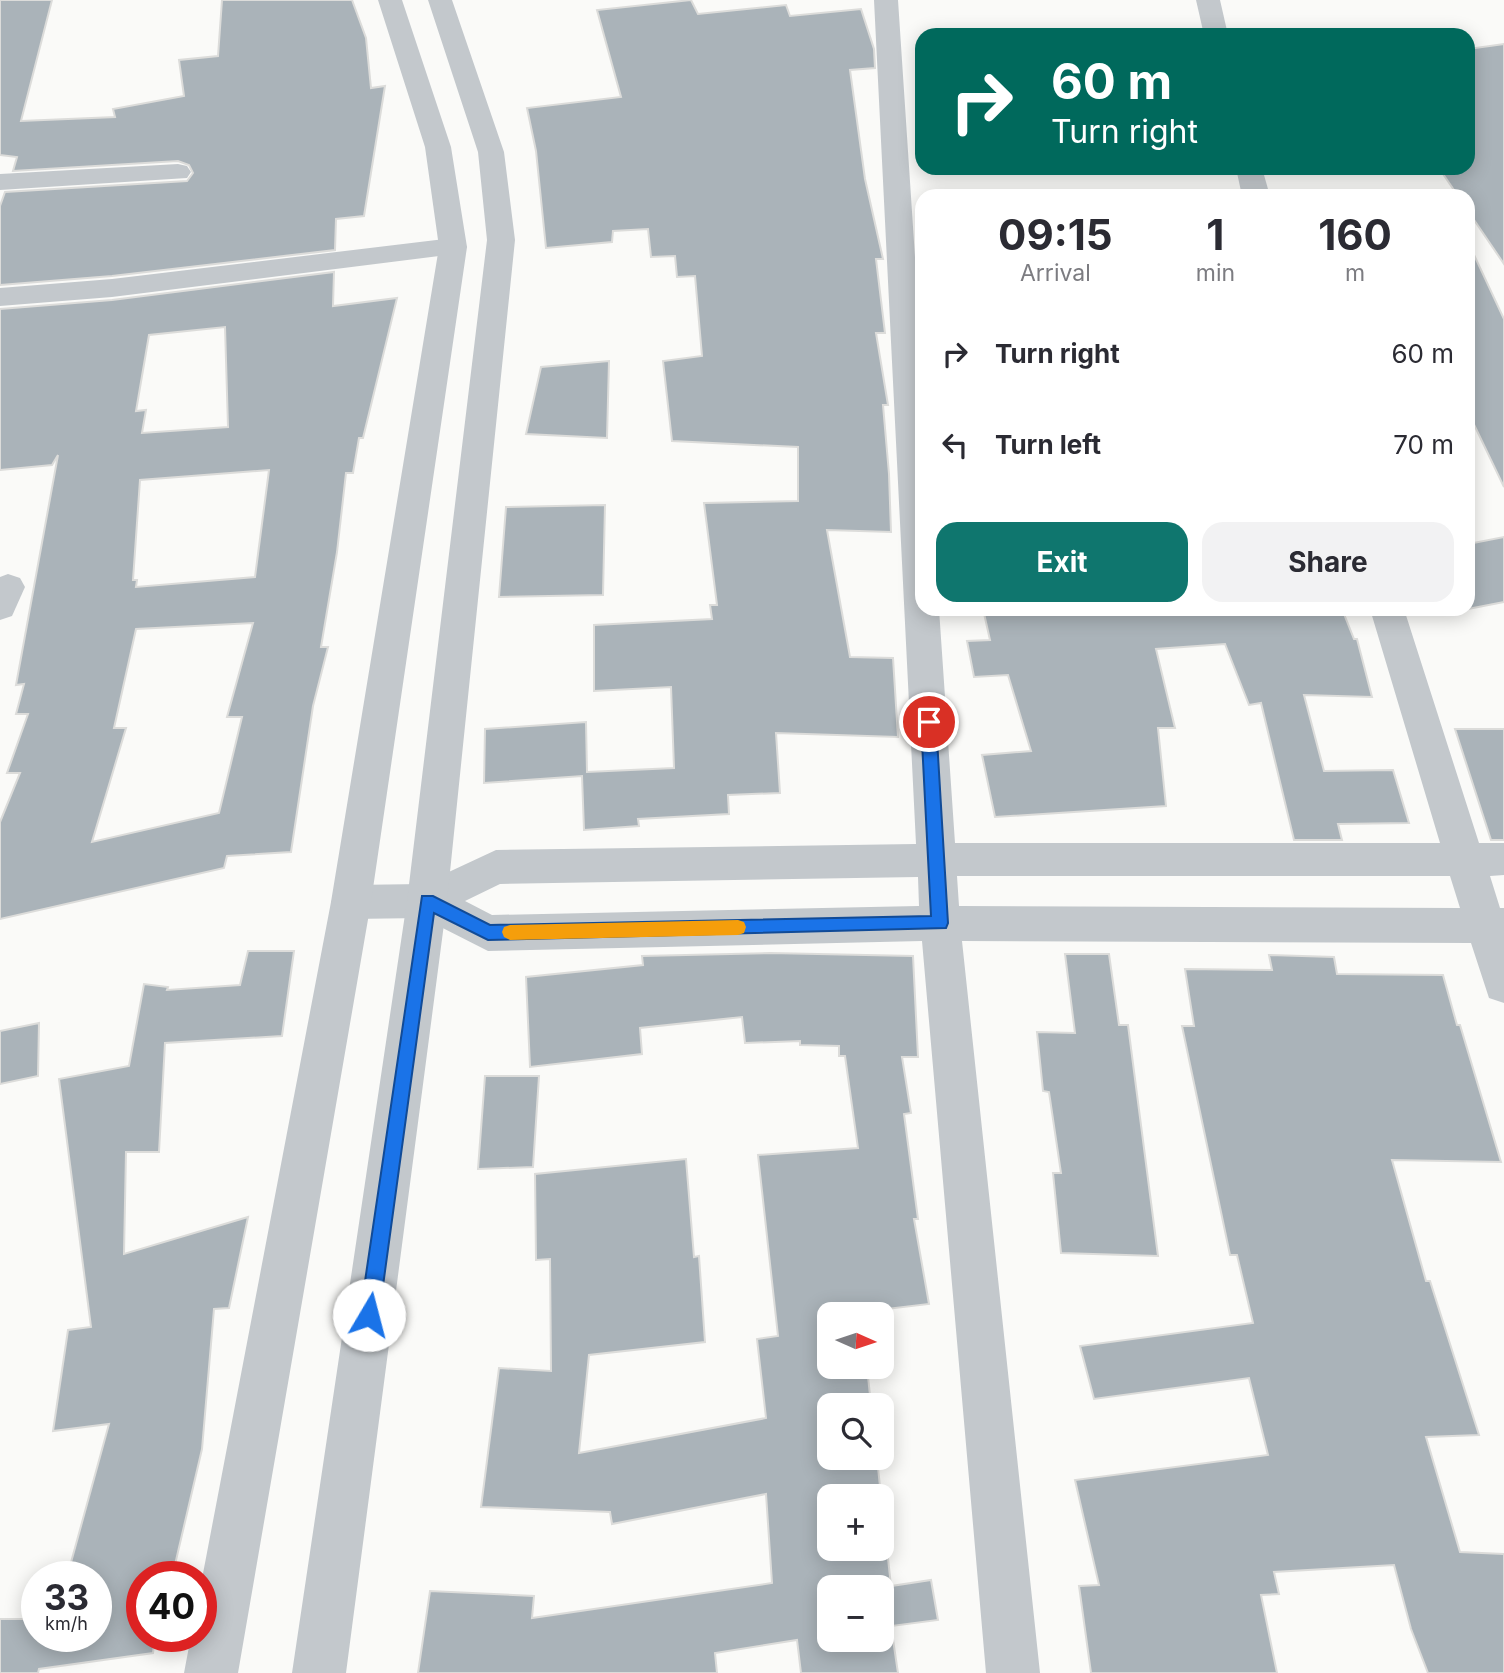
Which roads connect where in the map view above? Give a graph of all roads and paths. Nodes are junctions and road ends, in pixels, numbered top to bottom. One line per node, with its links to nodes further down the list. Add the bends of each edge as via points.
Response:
1 (390, 0): 8 (street, via 438,147)
2 (440, 0): 15 (street, via 492,152 501,240)
3 (886, 0): 10 (street)
4 (1208, 0): 5 (street)
5 (1214, 28)
6 (178, 172): 7 (street)
7 (0, 182)
8 (453, 247): 9 (street); 16 (street)
9 (0, 298)
10 (915, 489)
11 (923, 616): 14 (street)
12 (1390, 616): 13 (street)
13 (1485, 859): 14 (street); 18 (street)
14 (937, 860): 15 (street, via 496,867); 17 (street)
15 (427, 901): 16 (street); 17 (street, via 488,933); 21 (street)
16 (351, 902): 20 (street)
17 (940, 923): 18 (street); 22 (street)
18 (1495, 926): 19 (street)
19 (1504, 985)
20 (211, 1673)
21 (319, 1673)
22 (1013, 1673)

